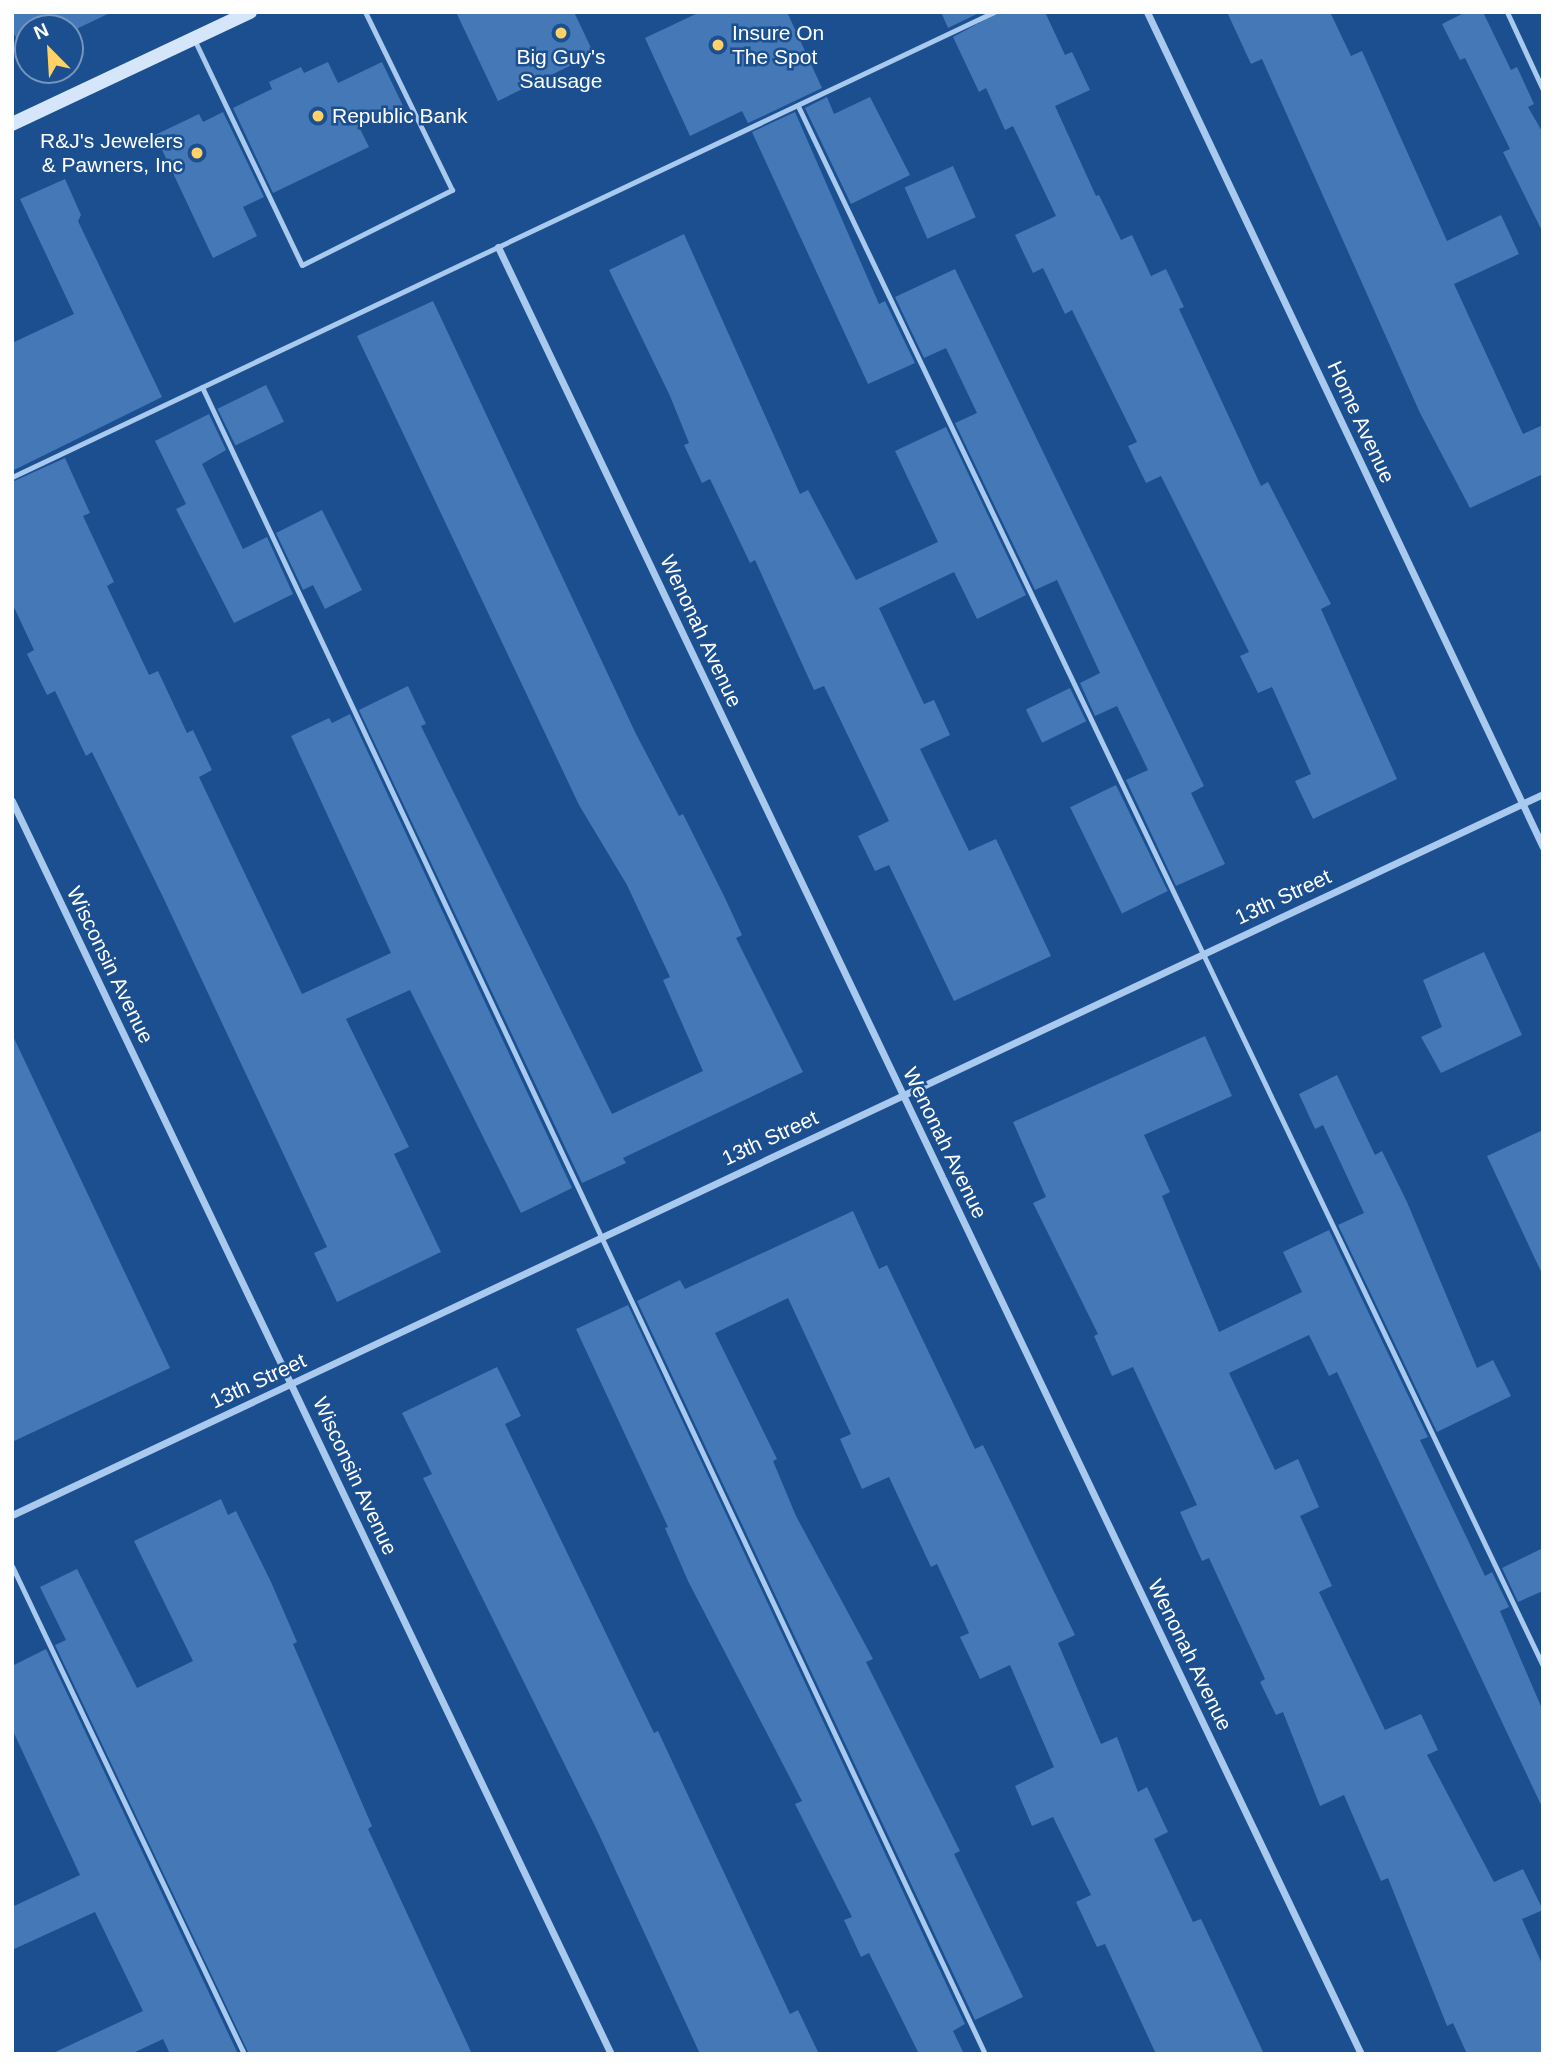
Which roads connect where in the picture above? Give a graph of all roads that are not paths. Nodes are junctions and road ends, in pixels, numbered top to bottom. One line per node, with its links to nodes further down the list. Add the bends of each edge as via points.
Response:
1 (250, 12): 6 (main road)
2 (365, 12): 6 (lane, via 452,190 302,265)
3 (995, 12): 8 (lane)
4 (1147, 12): 15 (street, Home Avenue)
5 (1507, 12): 7 (lane)
6 (194, 39): 9 (main road)
7 (1543, 90)
8 (797, 106): 10 (lane); 17 (lane)
9 (12, 124)
10 (498, 247): 11 (lane); 18 (street, Wenonah Avenue)
11 (202, 387): 12 (lane); 19 (lane)
12 (12, 477)
13 (1543, 794): 15 (street, 13th Street)
14 (12, 801): 20 (street, Wisconsin Avenue)
15 (1522, 804): 16 (street, Home Avenue); 17 (street, 13th Street)
16 (1543, 847)
17 (1203, 954): 18 (street, 13th Street); 23 (lane)
18 (903, 1095): 19 (street, 13th Street); 27 (street, Wenonah Avenue)
19 (599, 1238): 20 (street, 13th Street); 26 (lane)
20 (292, 1385): 21 (street, 13th Street); 25 (street, Wisconsin Avenue)
21 (12, 1515)
22 (12, 1566): 24 (lane)
23 (1543, 1666)
24 (244, 2054)
25 (611, 2054)
26 (985, 2054)
27 (1361, 2054)

